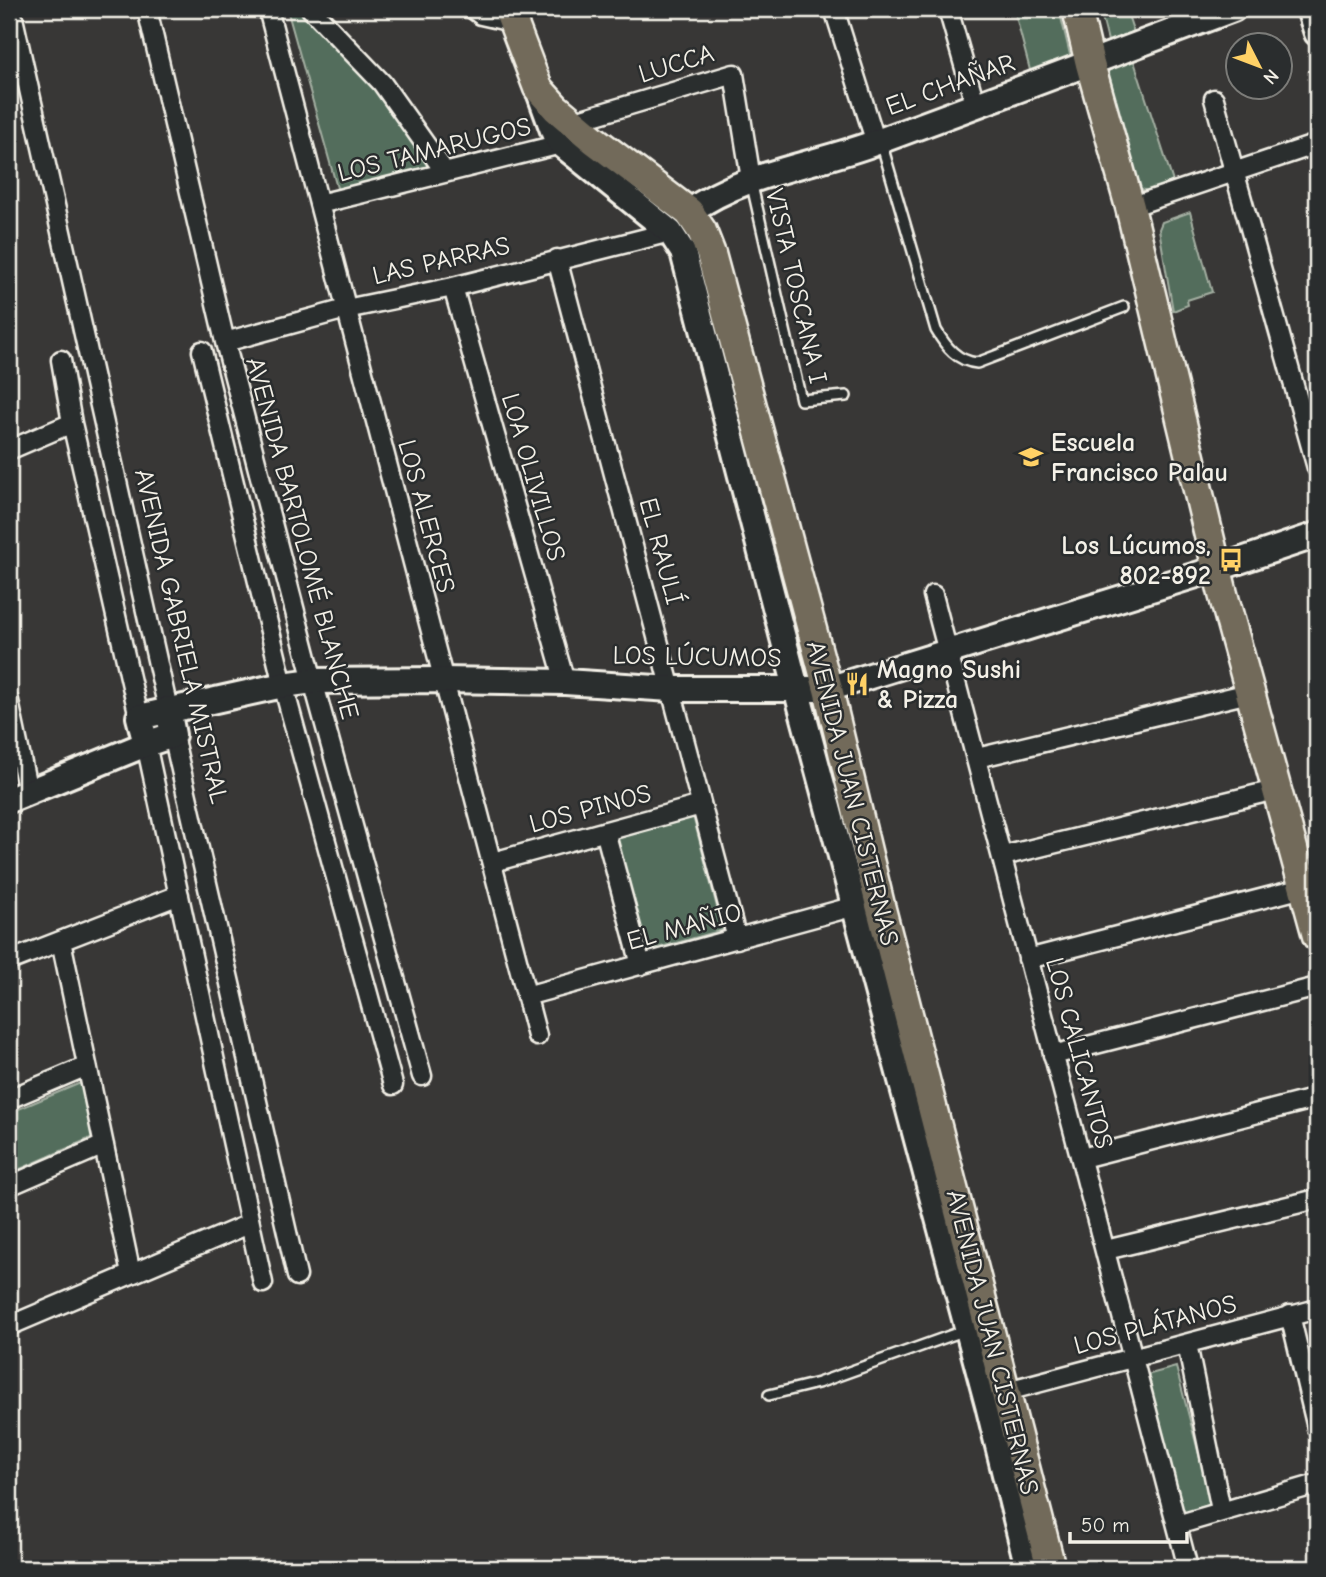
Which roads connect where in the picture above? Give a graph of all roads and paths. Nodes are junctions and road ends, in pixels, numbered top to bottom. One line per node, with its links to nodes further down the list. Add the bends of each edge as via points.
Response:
1 (12, 9): 49 (street, AVENIDA GABRIELA MISTRAL)
2 (147, 9): 29 (street, AVENIDA BARTOLOMÉ BLANCHE)
3 (268, 9): 22 (street, LOS ALERCES)
4 (311, 9): 19 (street, via 382,83)
5 (473, 9): 11 (street, via 481,15)
6 (834, 9): 17 (street)
7 (948, 9): 15 (street)
8 (1077, 9): 13 (main road)
9 (1233, 9): 13 (street, EL CHAÑAR)
10 (1309, 9): 12 (street)
11 (510, 15): 16 (main road, AVENIDA JUAN CISTERNAS, via 538,88)
12 (1317, 33)
13 (1090, 64): 15 (street, EL CHAÑAR); 23 (main road)
14 (1214, 99): 20 (street)
15 (976, 107): 17 (street, EL CHAÑAR)
16 (566, 133): 19 (street, LOS TAMARUGOS); 21 (street, LUCCA, via 734,74); 24 (main road, AVENIDA JUAN CISTERNAS)
17 (878, 141): 21 (street, EL CHAÑAR); 27 (lane, via 936,330 965,362 977,363)
18 (1317, 144): 20 (street)
19 (445, 172): 22 (street, LOS TAMARUGOS)
20 (1234, 172): 23 (street); 35 (street)
21 (751, 179): 24 (street, EL CHAÑAR, via 708,198); 32 (lane, VISTA TOSCANA I, via 801,400)
22 (318, 204): 28 (street, LOS ALERCES)
23 (1130, 206): 37 (main road)
24 (679, 222): 25 (street, LAS PARRAS); 44 (street, AVENIDA JUAN CISTERNAS); 46 (main road, AVENIDA JUAN CISTERNAS, via 702,231 711,254)
25 (558, 259): 26 (street, LAS PARRAS); 45 (street, EL RAULÍ)
26 (453, 287): 28 (street, LAS PARRAS); 42 (street, LOA OLIVILLOS)
27 (1124, 307)
28 (346, 309): 29 (street, LAS PARRAS); 40 (street, LOS ALERCES)
29 (225, 342): 41 (street, AVENIDA BARTOLOMÉ BLANCHE)
30 (202, 351): 43 (street, AVENIDA BARTOLOMÉ BLANCHE)
31 (61, 360): 33 (street)
32 (846, 396)
33 (72, 423): 34 (street); 50 (street)
34 (9, 450)
35 (1317, 468)
36 (1317, 535): 37 (street, LOS LÚCUMOS)
37 (1216, 568): 39 (street, LOS LÚCUMOS); 47 (main road)
38 (933, 595): 39 (street, LOS CALICANTOS)
39 (947, 651): 46 (street, LOS LÚCUMOS); 53 (street, LOS CALICANTOS)
40 (442, 680): 41 (street, LOS LÚCUMOS); 42 (street, LOS LÚCUMOS); 59 (street, LOS ALERCES)
41 (313, 681): 43 (street, LOS LÚCUMOS); 74 (street, AVENIDA BARTOLOMÉ BLANCHE)
42 (565, 682): 45 (street, LOS LÚCUMOS)
43 (283, 685): 49 (street, LOS LÚCUMOS); 75 (street, AVENIDA BARTOLOMÉ BLANCHE)
44 (796, 688): 45 (street, LOS LÚCUMOS); 46 (street, LOS LÚCUMOS); 62 (street, AVENIDA JUAN CISTERNAS)
45 (671, 689): 56 (street, EL RAULÍ)
46 (828, 689): 93 (main road, AVENIDA JUAN CISTERNAS)
47 (1249, 693): 53 (street); 54 (main road)
48 (9, 701): 55 (street)
49 (167, 709): 50 (street, LOS LÚCUMOS); 51 (street, AVENIDA GABRIELA MISTRAL)
50 (139, 717): 52 (street)
51 (173, 735): 52 (street); 85 (street, AVENIDA GABRIELA MISTRAL)
52 (146, 744): 55 (street); 61 (street)
53 (977, 758): 58 (street, LOS CALICANTOS)
54 (1275, 790): 58 (street); 60 (main road)
55 (18, 796)
56 (701, 805): 57 (street, LOS PINOS); 64 (street, EL RAULÍ)
57 (605, 831): 59 (street, LOS PINOS); 68 (street)
58 (1003, 856): 66 (street, LOS CALICANTOS)
59 (493, 862): 70 (street, LOS ALERCES)
60 (1303, 888): 63 (main road); 66 (street)
61 (179, 895): 65 (street); 82 (street)
62 (855, 906): 64 (street, EL MAÑIO); 90 (street, AVENIDA JUAN CISTERNAS)
63 (1317, 936)
64 (737, 939): 68 (street, EL MAÑIO)
65 (61, 941): 67 (street); 73 (street)
66 (1028, 959): 72 (street, LOS CALICANTOS)
67 (9, 961)
68 (641, 965): 70 (street, EL MAÑIO)
69 (1317, 987): 72 (street)
70 (526, 996): 71 (street, LOS ALERCES)
71 (537, 1036)
72 (1053, 1055): 79 (street, LOS CALICANTOS)
73 (87, 1066): 77 (street); 78 (street)
74 (422, 1076)
75 (393, 1085)
76 (1317, 1098): 79 (street)
77 (9, 1099)
78 (104, 1145): 80 (street); 84 (street)
79 (1082, 1158): 83 (street, LOS CALICANTOS)
80 (9, 1186)
81 (1317, 1199): 83 (street)
82 (249, 1224): 84 (street); 86 (street)
83 (1106, 1250): 92 (street, LOS CALICANTOS)
84 (131, 1274): 89 (street)
85 (297, 1276)
86 (263, 1283)
87 (1317, 1309): 88 (street, LOS PLÁTANOS)
88 (1290, 1315): 91 (street, LOS PLÁTANOS); 95 (street)
89 (9, 1326)
90 (968, 1329): 94 (lane, via 818,1383); 99 (street, AVENIDA JUAN CISTERNAS)
91 (1187, 1344): 92 (street, LOS PLÁTANOS); 97 (street)
92 (1132, 1357): 93 (street, LOS PLÁTANOS); 98 (street, LOS CALICANTOS)
93 (1007, 1391): 100 (main road, AVENIDA JUAN CISTERNAS)
94 (769, 1395)
95 (1317, 1428)
96 (1317, 1484): 97 (street)
97 (1221, 1510): 98 (street)
98 (1177, 1525): 101 (street, LOS CALICANTOS)
99 (1028, 1568)
100 (1051, 1568)
101 (1188, 1568)

